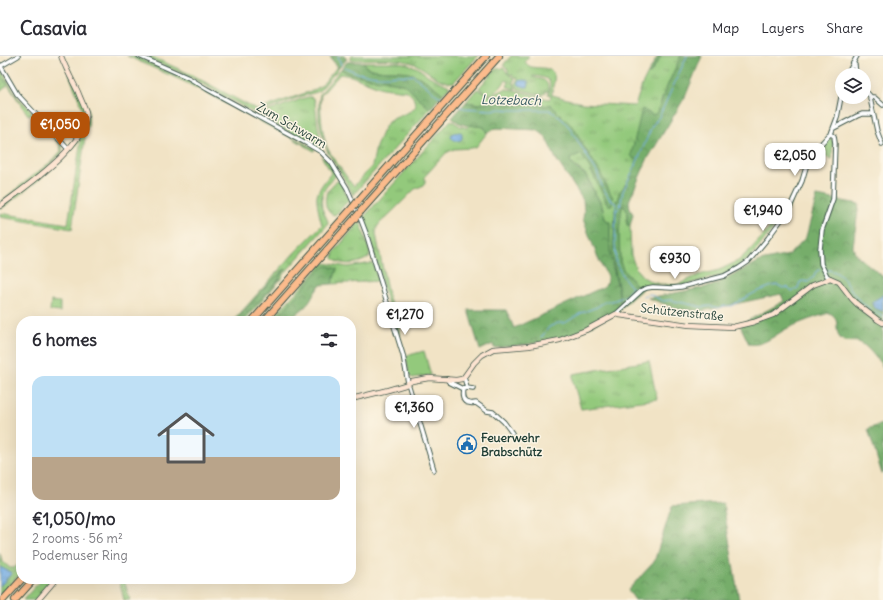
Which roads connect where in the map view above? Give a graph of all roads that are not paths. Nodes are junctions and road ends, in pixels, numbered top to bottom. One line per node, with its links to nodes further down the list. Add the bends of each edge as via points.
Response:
1 (18, 56): 8 (street)
2 (62, 56): 19 (street, via 86,114 81,131)
3 (139, 56): 28 (street, Zum Schwarm, via 189,78 318,149 328,158 347,188 361,220 398,339)
4 (486, 56): 23 (highway)
5 (499, 56): 24 (highway)
6 (857, 56): 7 (street)
7 (853, 63): 9 (street); 10 (street)
8 (1, 65): 19 (street, via 17,94)
9 (850, 68)
10 (855, 68)
11 (871, 97): 14 (street)
12 (840, 104): 16 (street)
13 (871, 104): 15 (street)
14 (883, 106)
15 (872, 114): 16 (street, via 862,114); 18 (street)
16 (834, 128): 17 (street)
17 (831, 134): 21 (street, via 835,143 832,199 822,230 820,254 822,268); 22 (street, via 809,158 789,209 748,262 724,276 681,288 647,288)
18 (882, 144)
19 (68, 149): 20 (street, via 54,164)
20 (0, 206)
21 (830, 278): 22 (street, Schützenstraße, via 813,285 773,315 733,328); 25 (street, via 839,282 857,304)
22 (616, 314): 26 (street, via 560,340 494,349 482,355)
23 (256, 316)
24 (268, 316)
25 (883, 323)
26 (464, 377): 27 (street); 29 (street)
27 (447, 380): 28 (street, via 429,378); 29 (street)
28 (408, 382): 31 (street); 33 (street, Zum Schwarm)
29 (465, 388): 30 (street); 32 (street, via 462,394 467,403 476,403 493,412)
30 (473, 389)
31 (356, 398)
32 (512, 434)
33 (434, 470)
34 (17, 584): 37 (highway)
35 (29, 584): 38 (highway)
36 (52, 584): 39 (street)
37 (3, 600)
38 (15, 600)
39 (38, 600)

